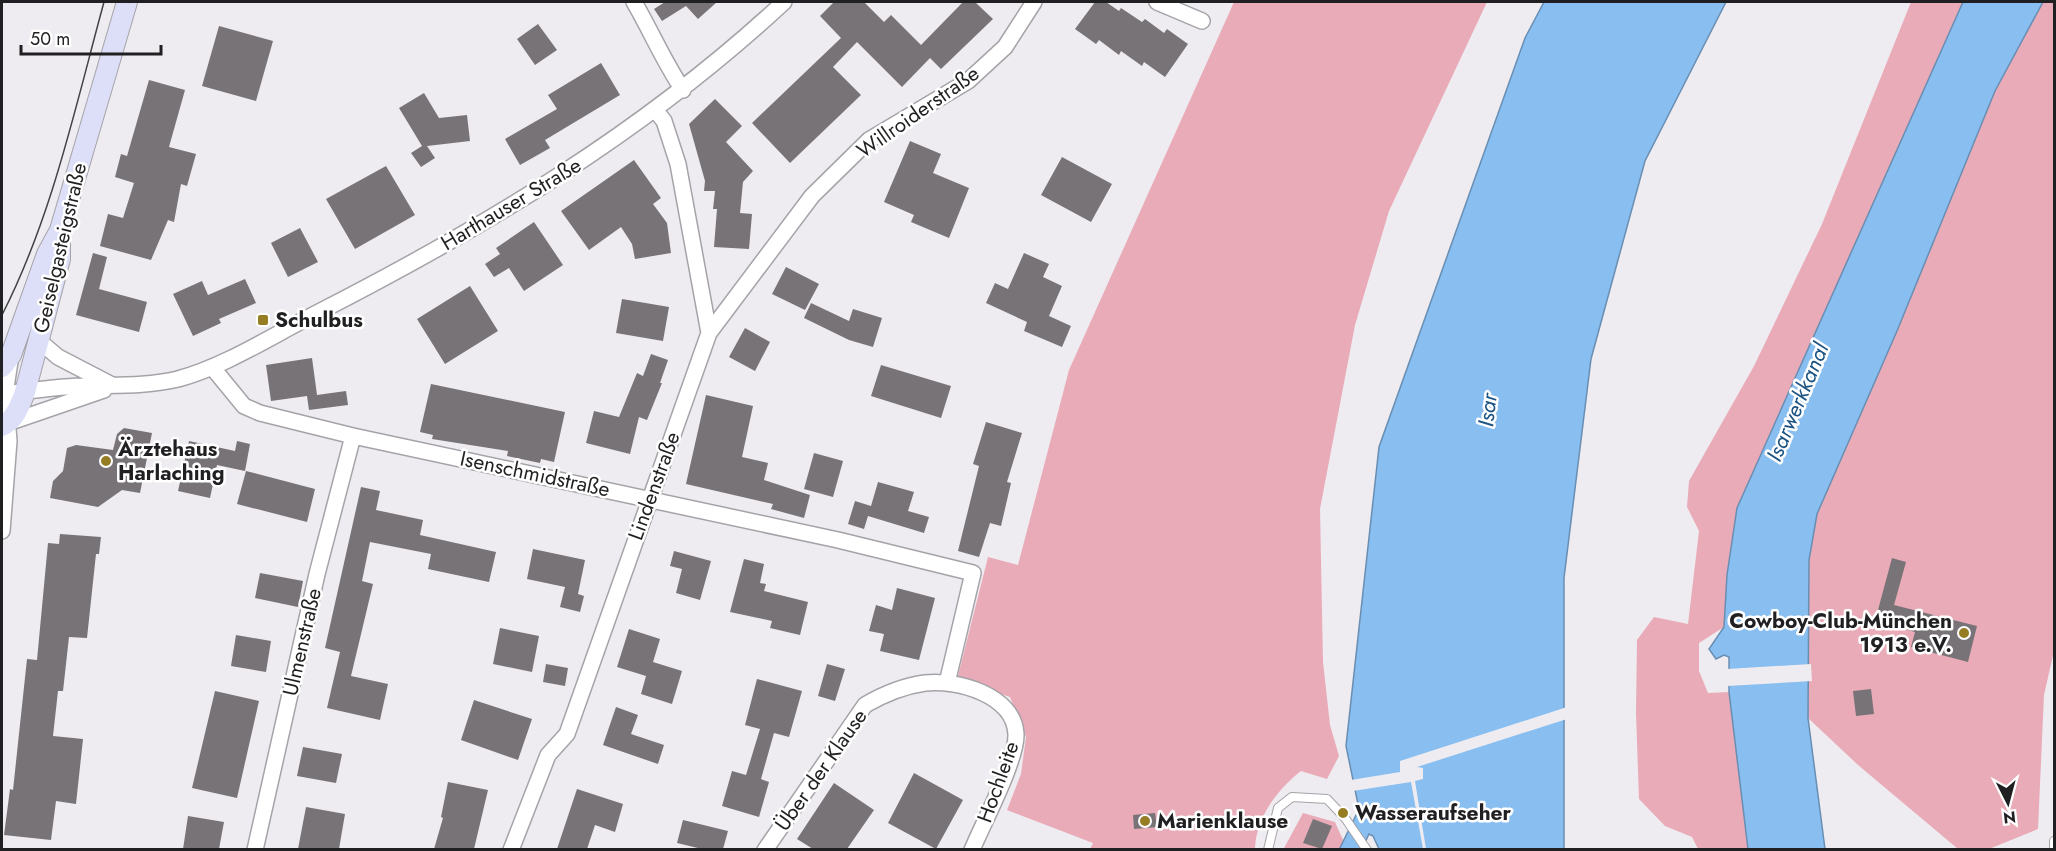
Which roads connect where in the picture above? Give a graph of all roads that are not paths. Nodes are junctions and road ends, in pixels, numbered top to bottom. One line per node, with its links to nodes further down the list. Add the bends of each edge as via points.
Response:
1 (127, 2): 9 (main road, Geiselgasteigstraße)
2 (634, 2): 7 (street)
3 (784, 2): 7 (street, Harthauser Straße)
4 (1034, 2): 10 (street, Willroiderstraße, via 1005,47 968,81 869,140 812,196)
5 (1157, 2): 6 (street)
6 (1202, 21)
7 (683, 90): 8 (street, Harthauser Straße)
8 (656, 111): 10 (street, via 664,122 678,164); 13 (street, Harthauser Straße, via 477,226)
9 (60, 230): 11 (main road, Geiselgasteigstraße, via 60,259); 12 (main road)
10 (709, 333): 20 (street, Lindenstraße)
11 (38, 340): 14 (street, via 58,357); 15 (main road, Geiselgasteigstraße)
12 (6, 361): 16 (street, Geiselgasteigstraße)
13 (212, 366): 14 (street, via 153,384); 18 (street, Isenschmidstraße, via 244,406)
14 (116, 386): 15 (street); 17 (street)
15 (25, 392): 16 (street); 17 (main road, Geiselgasteigstraße, via 18,410)
16 (3, 394): 17 (street, Geiselgasteigstraße)
17 (5, 424): 19 (street, Geiselgasteigstraße, via 9,441)
18 (353, 436): 20 (street, Isenschmidstraße); 24 (street, Ulmenstraße, via 317,574)
19 (3, 496): 21 (street, Geiselgasteigstraße)
20 (649, 498): 22 (street, Isenschmidstraße, via 973,573); 25 (street, Lindenstraße, via 567,734 548,755)
21 (2, 531)
22 (947, 683): 26 (street, Über der Klause, via 926,683 885,693 865,705); 27 (street, Hochleite, via 981,692 997,701 1010,716 1016,733 1003,778)
23 (2055, 841): 30 (lane)
24 (255, 849)
25 (511, 849)
26 (765, 849)
27 (972, 849)
28 (1268, 849): 29 (lane, via 1278,808 1292,797 1327,799)
29 (1367, 849)
30 (2054, 849)

